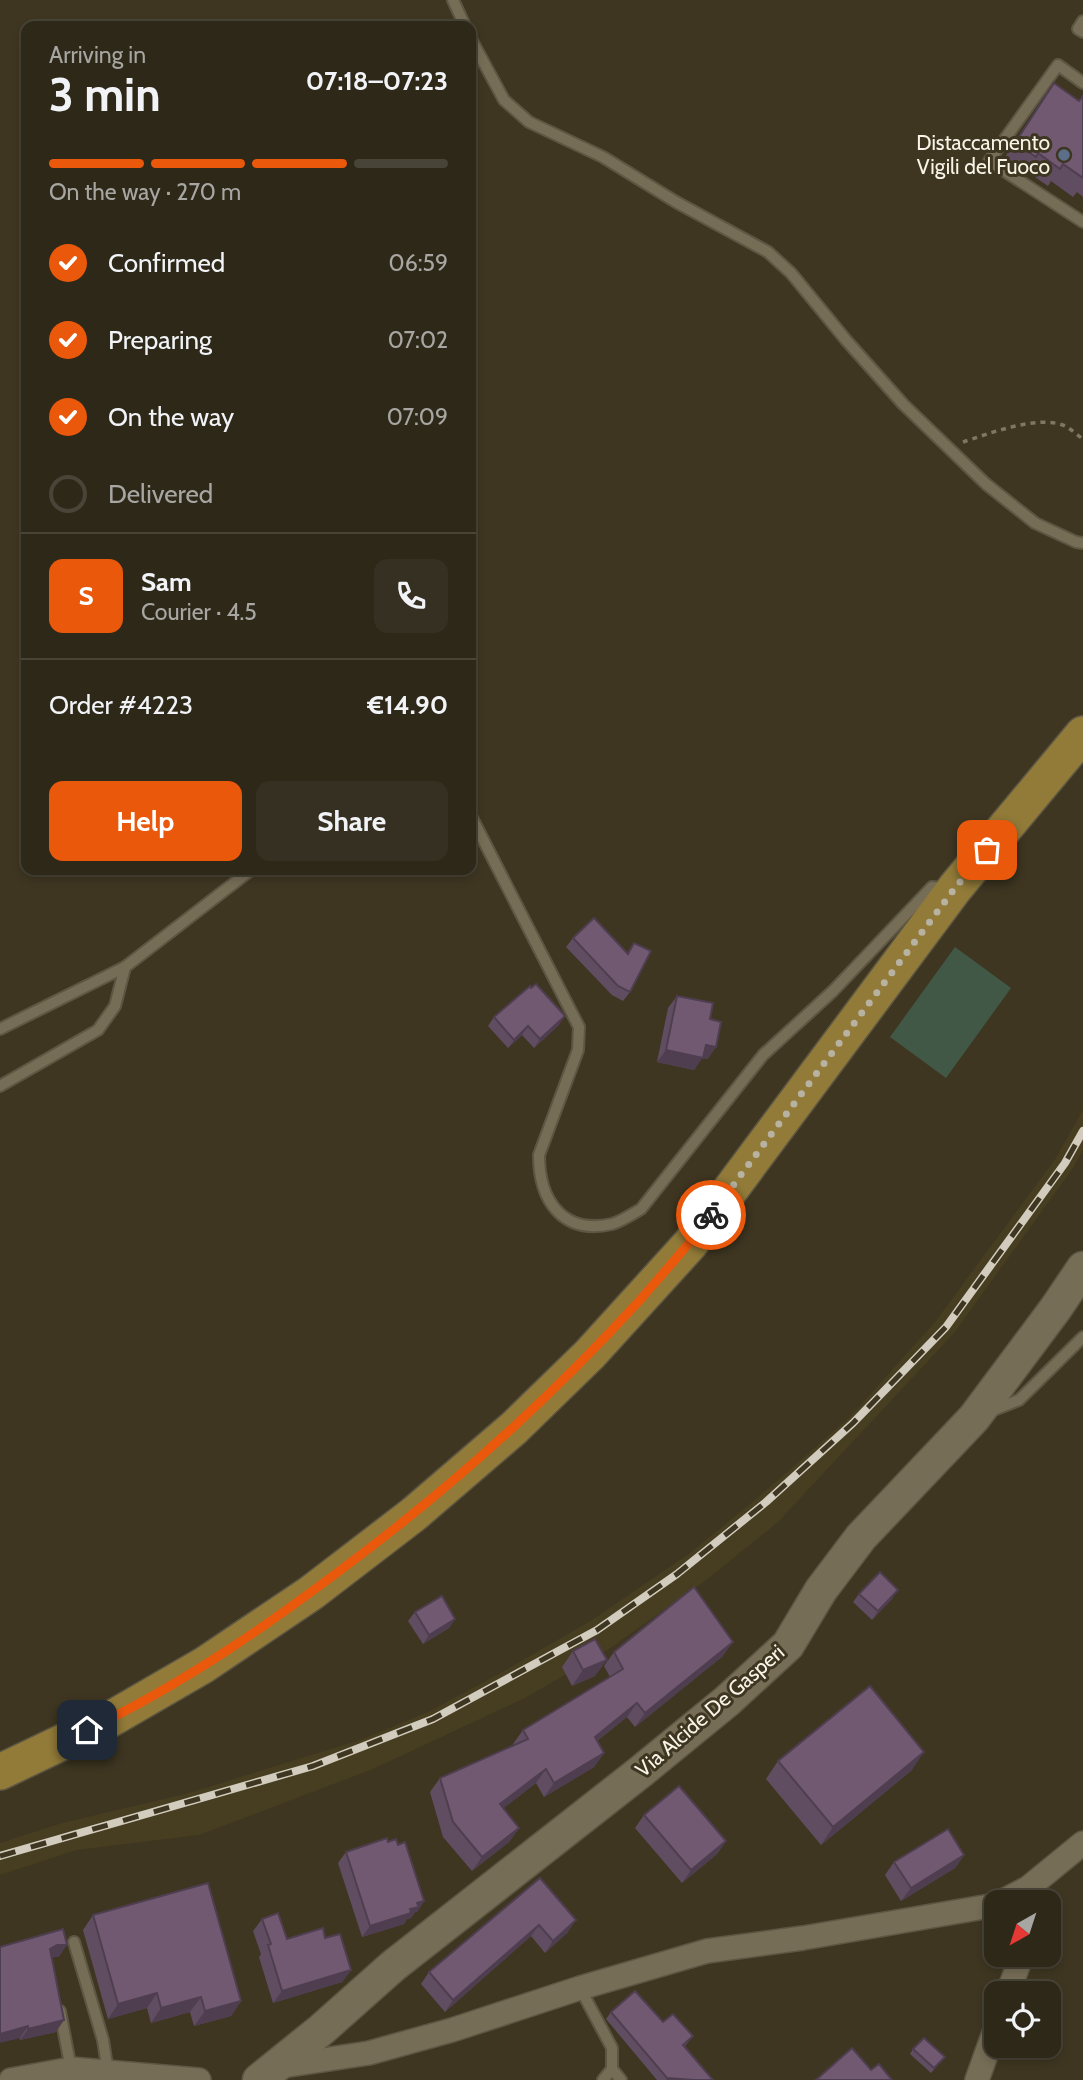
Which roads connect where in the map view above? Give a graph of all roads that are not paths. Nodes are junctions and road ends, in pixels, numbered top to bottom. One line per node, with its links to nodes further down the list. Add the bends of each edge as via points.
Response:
1 (453, 0): 2 (lane)
2 (463, 21)
3 (1083, 21): 4 (lane, via 1078,29)
4 (1083, 32)
5 (476, 47): 8 (lane, via 504,100 529,122 603,157 768,252 903,404 986,484 1035,523)
6 (1083, 83): 7 (lane, via 1058,65 989,161)
7 (1083, 222)
8 (1083, 543)
9 (1083, 734): 12 (main road)
10 (476, 827): 12 (lane, via 579,1027 578,1050 539,1155 539,1174 544,1194 564,1217 587,1227 615,1223 641,1209 763,1055 833,991 932,887)
11 (245, 875): 13 (lane)
12 (955, 888): 19 (main road, via 690,1244 590,1354 514,1428 312,1593 204,1665 108,1720)
13 (125, 967): 14 (lane); 15 (lane, via 115,1006 98,1030)
14 (0, 1029)
15 (0, 1086)
16 (1083, 1268): 18 (main road, Via Alcide De Gasperi)
17 (1083, 1337): 18 (lane, via 1018,1400)
18 (974, 1418): 30 (main road, Via Alcide De Gasperi, via 861,1537 788,1645 698,1725 393,1966)
19 (0, 1772)
20 (1083, 1843): 21 (street)
21 (1032, 1890)
22 (984, 1907): 24 (street, via 707,1951)
23 (74, 1942): 29 (lane)
24 (580, 1988): 28 (lane, via 612,2048); 30 (street, via 369,2053)
25 (58, 2003): 27 (lane)
26 (985, 2058): 35 (street)
27 (71, 2069): 29 (street); 31 (street)
28 (612, 2069): 33 (lane); 34 (lane)
29 (108, 2072): 32 (street)
30 (266, 2074)
31 (11, 2080)
32 (199, 2080)
33 (603, 2080)
34 (621, 2080)
35 (977, 2080)

